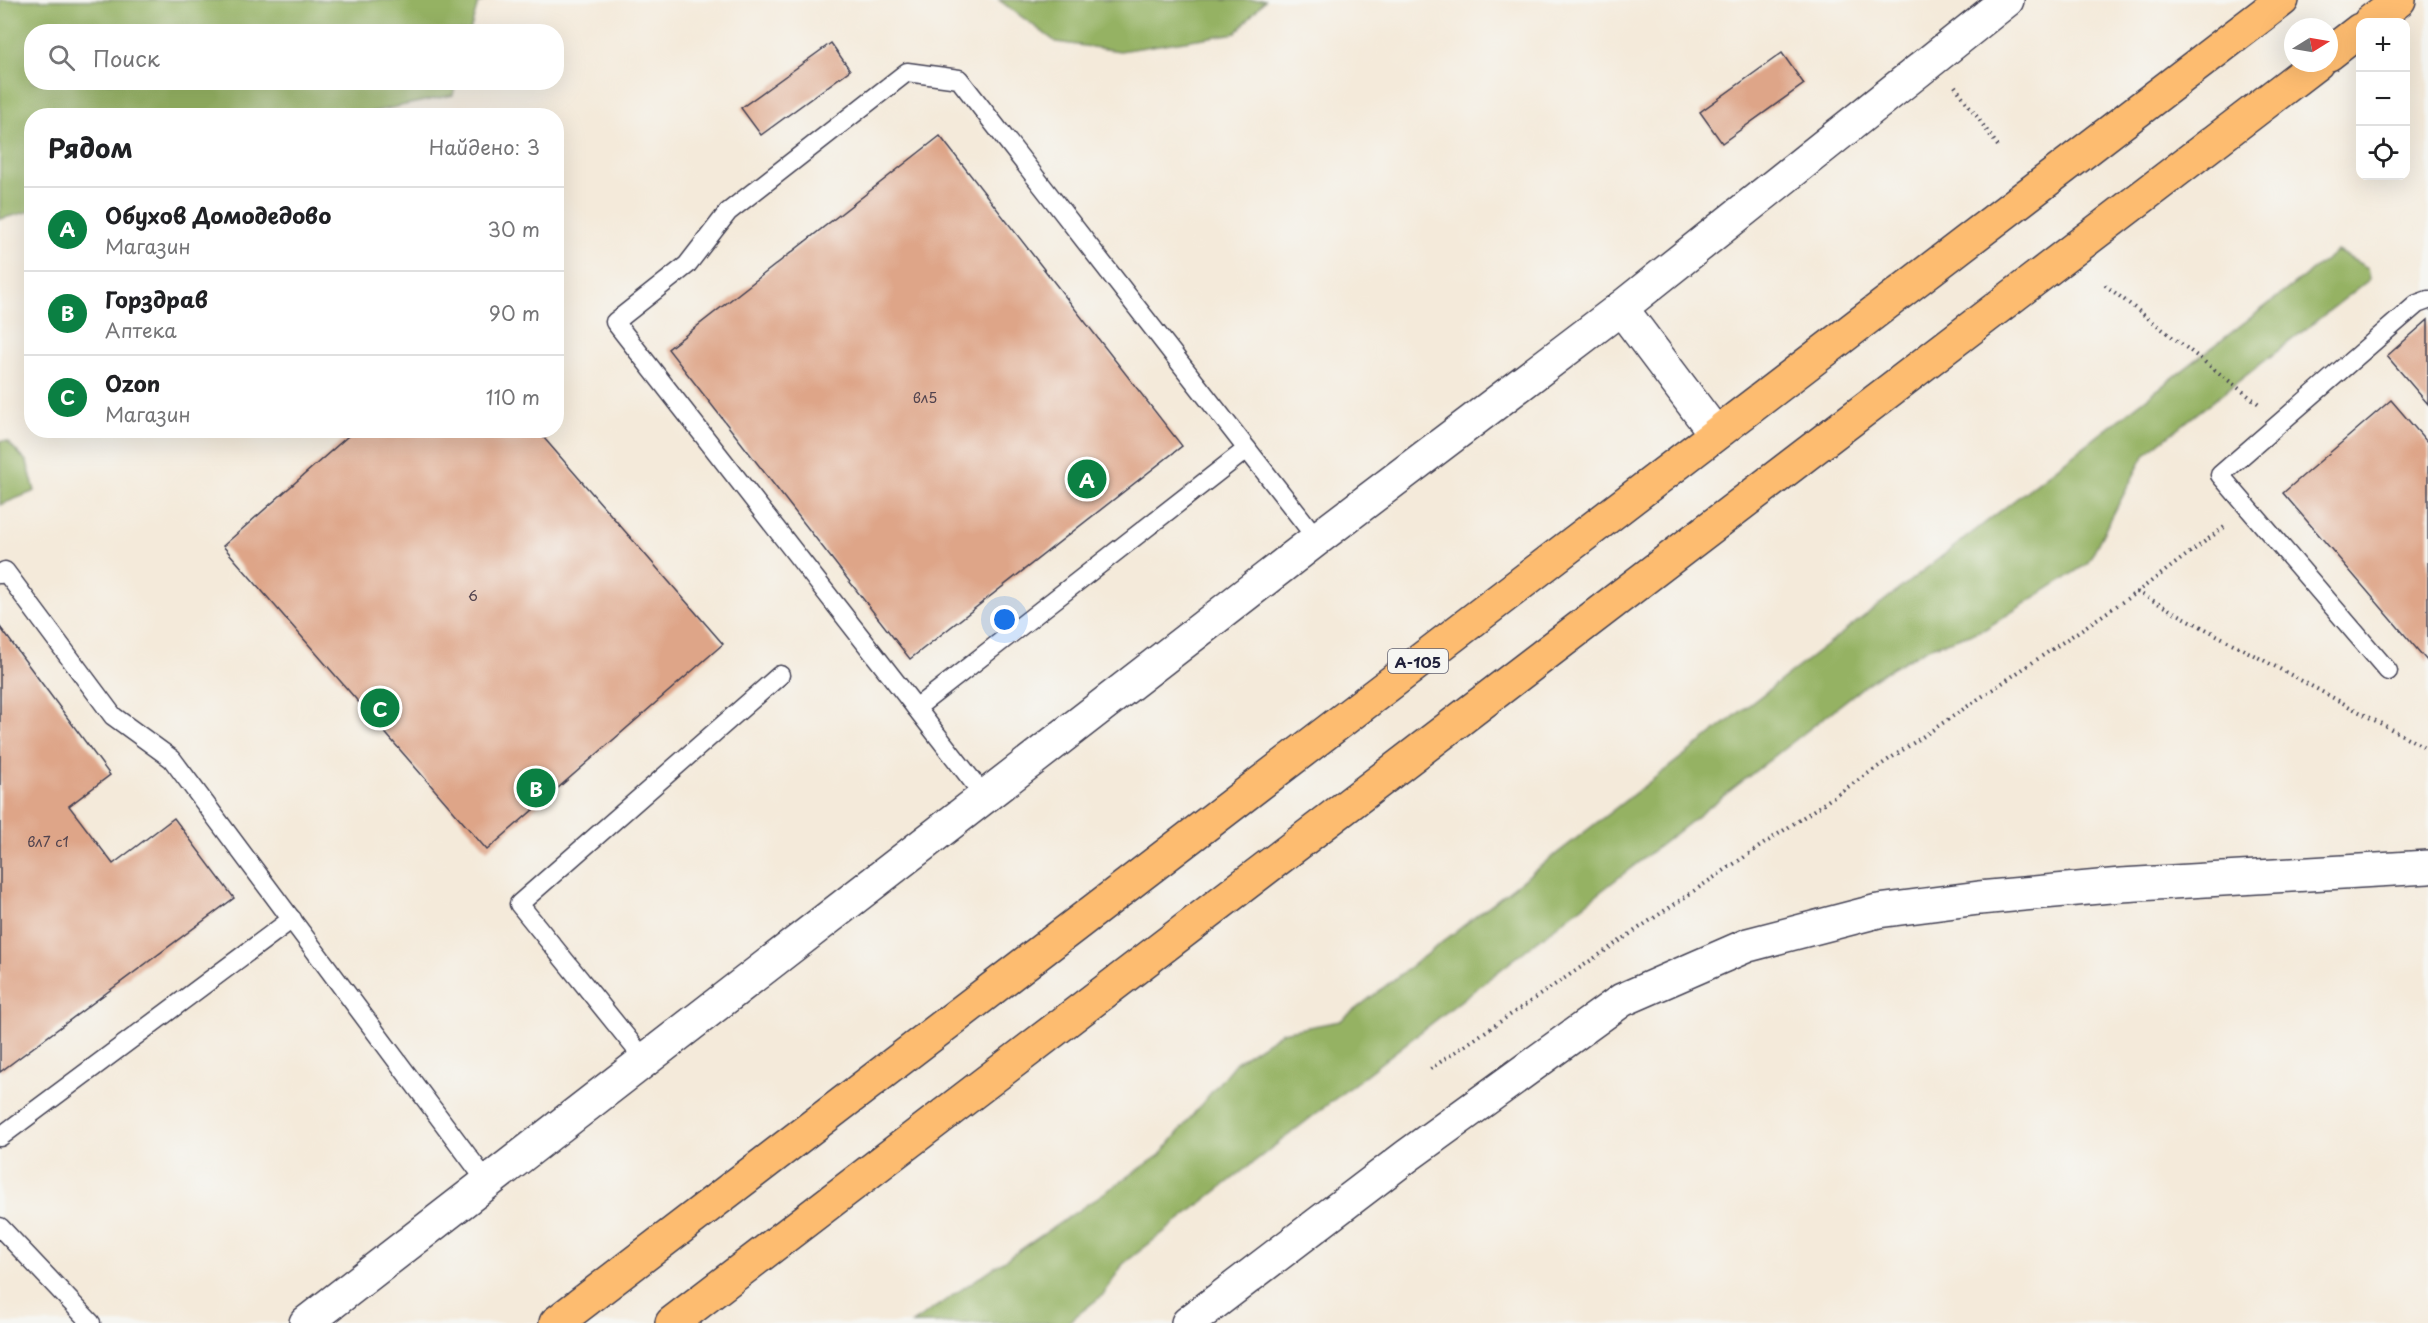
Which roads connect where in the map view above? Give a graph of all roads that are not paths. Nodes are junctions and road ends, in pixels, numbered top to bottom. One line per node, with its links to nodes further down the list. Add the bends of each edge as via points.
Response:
1 (2007, 0): 9 (street)
2 (2282, 0): 10 (highway, А-105)
3 (2399, 0): 4 (highway)
4 (2375, 18)
5 (2356, 34): 6 (highway)
6 (2338, 47)
7 (2305, 72): 27 (highway)
8 (2428, 300): 14 (lane, via 2417,304 2220,475)
9 (1622, 308): 10 (street); 12 (street)
10 (1715, 433): 26 (highway, А-105)
11 (1248, 449): 12 (lane); 16 (lane); 16 (lane, via 959,79 907,72 728,212 687,266 615,322)
12 (1317, 539): 17 (street)
13 (0, 574): 19 (lane, via 5,571 113,716 172,759)
14 (2388, 671)
15 (780, 675): 20 (lane, via 519,904)
16 (916, 708): 17 (lane)
17 (985, 797): 20 (street)
18 (2428, 867): 28 (street, via 2121,885 1979,898 1878,911 1748,945 1622,1000 1407,1156)
19 (292, 919): 21 (lane); 22 (lane)
20 (645, 1060): 22 (street)
21 (0, 1137)
22 (488, 1183): 25 (street)
23 (0, 1227): 24 (lane)
24 (91, 1323)
25 (306, 1323)
26 (556, 1323)
27 (672, 1323)
28 (1188, 1323)

